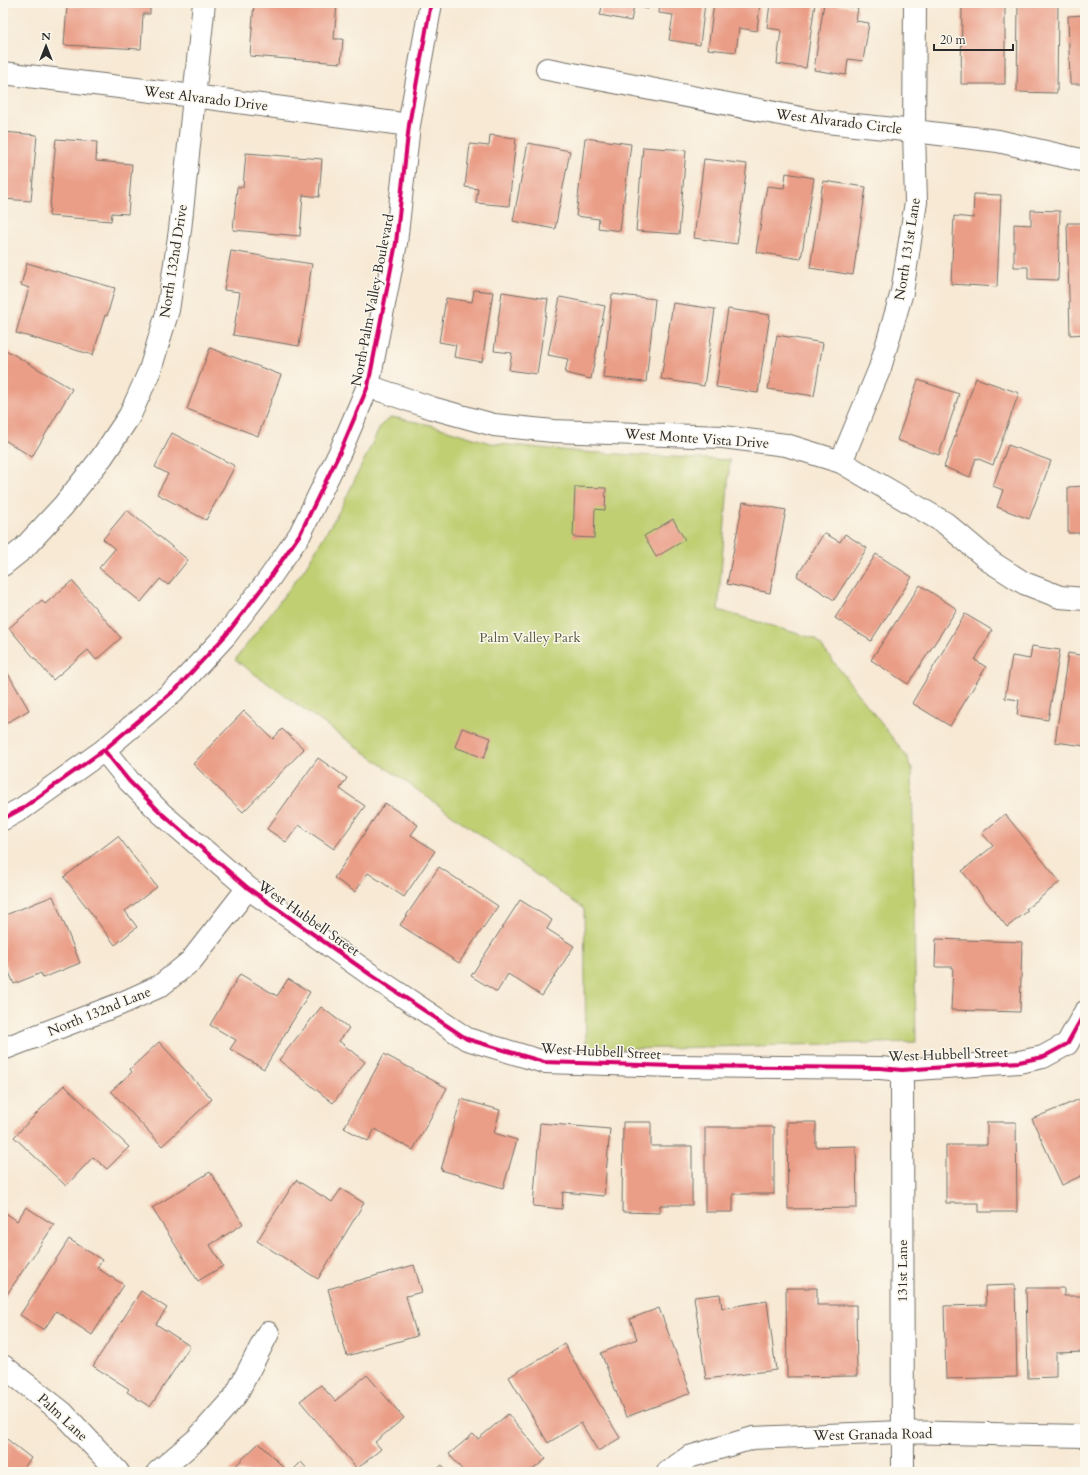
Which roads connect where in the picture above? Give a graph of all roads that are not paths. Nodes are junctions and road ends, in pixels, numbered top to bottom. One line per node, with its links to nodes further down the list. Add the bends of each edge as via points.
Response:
1 (204, 3): 6 (street, North 132nd Drive)
2 (431, 3): 7 (street, North Palm Valley Boulevard)
3 (915, 3): 8 (street, North 131st Lane)
4 (547, 69): 8 (street, West Alvarado Circle, via 816,121)
5 (3, 73): 6 (street, West Alvarado Drive)
6 (194, 96): 7 (street, West Alvarado Drive); 12 (street, North 132nd Drive, via 180,230 168,310 150,370 130,415 102,457 63,506 23,549)
7 (409, 125): 10 (street, North Palm Valley Boulevard, via 396,243)
8 (914, 131): 9 (street, West Alvarado Circle, via 998,141); 11 (street, North 131st Lane, via 916,202 902,292 880,368)
9 (1085, 161)
10 (368, 386): 11 (street, West Monte Vista Drive, via 432,408 494,425 553,431 723,437 786,445); 14 (street, North Palm Valley Boulevard, via 300,534 269,579 226,634 177,688)
11 (841, 462): 13 (street, West Monte Vista Drive, via 945,523 991,562 1024,583 1060,597)
12 (3, 565)
13 (1085, 599)
14 (104, 750): 15 (street, North Palm Valley Boulevard, via 23,808); 16 (street, West Hubbell Street, via 129,781 161,813)
15 (3, 819)
16 (248, 888): 18 (street, North 132nd Lane, via 191,961 160,986); 19 (street, West Hubbell Street, via 467,1039 544,1062)
17 (1085, 1012): 19 (street, West Hubbell Street, via 1067,1044 1043,1057 1019,1062)
18 (3, 1049)
19 (902, 1070): 22 (street, 131st Lane)
20 (268, 1333): 25 (street, via 236,1395 197,1439)
21 (3, 1366): 24 (street, Palm Lane, via 63,1413)
22 (902, 1432): 23 (street, West Granada Road); 26 (street, West Granada Road, via 753,1438 689,1457); 27 (street, 131st Lane)
23 (1085, 1436)
24 (118, 1472)
25 (158, 1472)
26 (668, 1472)
27 (903, 1472)

